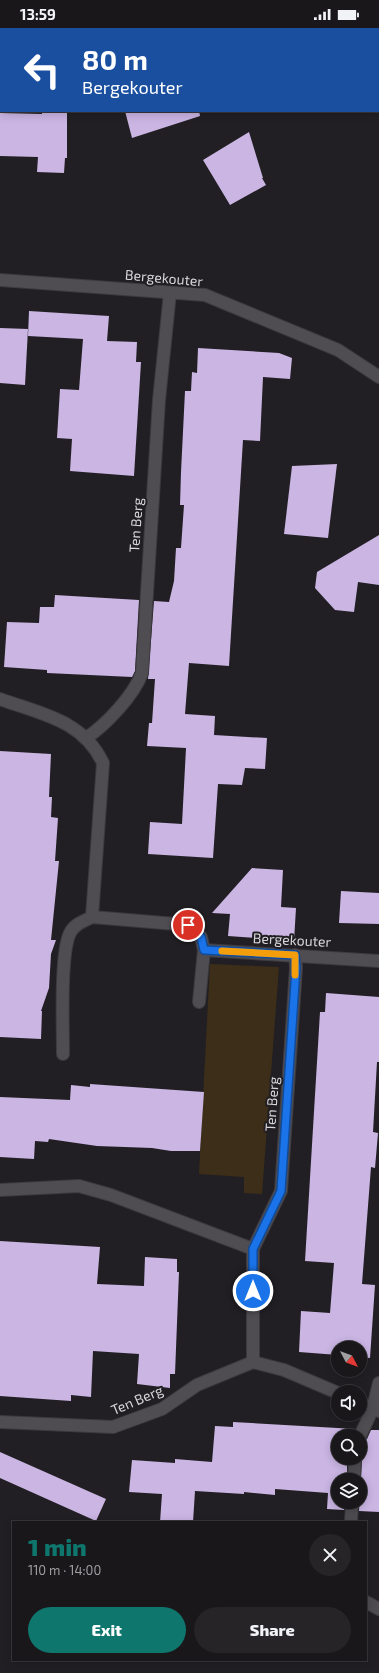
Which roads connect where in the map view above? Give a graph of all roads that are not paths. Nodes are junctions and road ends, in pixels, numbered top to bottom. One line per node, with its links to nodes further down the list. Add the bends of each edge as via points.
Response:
1 (0, 280): 2 (street, Bergekouter)
2 (170, 292): 3 (street, Bergekouter, via 205,295 338,350); 5 (street, Ten Berg, via 159,400 142,673 138,684 100,729)
3 (379, 377)
4 (0, 699): 5 (street, via 59,720 74,727)
5 (86, 738): 6 (street, via 96,748 103,763)
6 (92, 917): 7 (street, via 188,925 201,937); 11 (street, via 78,924 70,933 65,956)
7 (204, 950): 8 (street, Bergekouter); 10 (street)
8 (295, 955): 9 (street, Bergekouter); 13 (street, Ten Berg, via 281,1191)
9 (379, 961)
10 (199, 1002)
11 (63, 1054)
12 (0, 1190): 13 (street, via 79,1186 112,1195)
13 (253, 1249): 14 (street, Ten Berg)
14 (253, 1362): 16 (street, via 284,1370); 18 (street, Ten Berg, via 197,1385 162,1409 113,1427)
15 (379, 1383): 17 (street)
16 (331, 1390)
17 (376, 1410): 19 (street)
18 (0, 1422)
19 (364, 1429)
20 (352, 1509): 21 (street)
21 (351, 1521)
22 (367, 1602): 23 (street)
23 (379, 1608)

